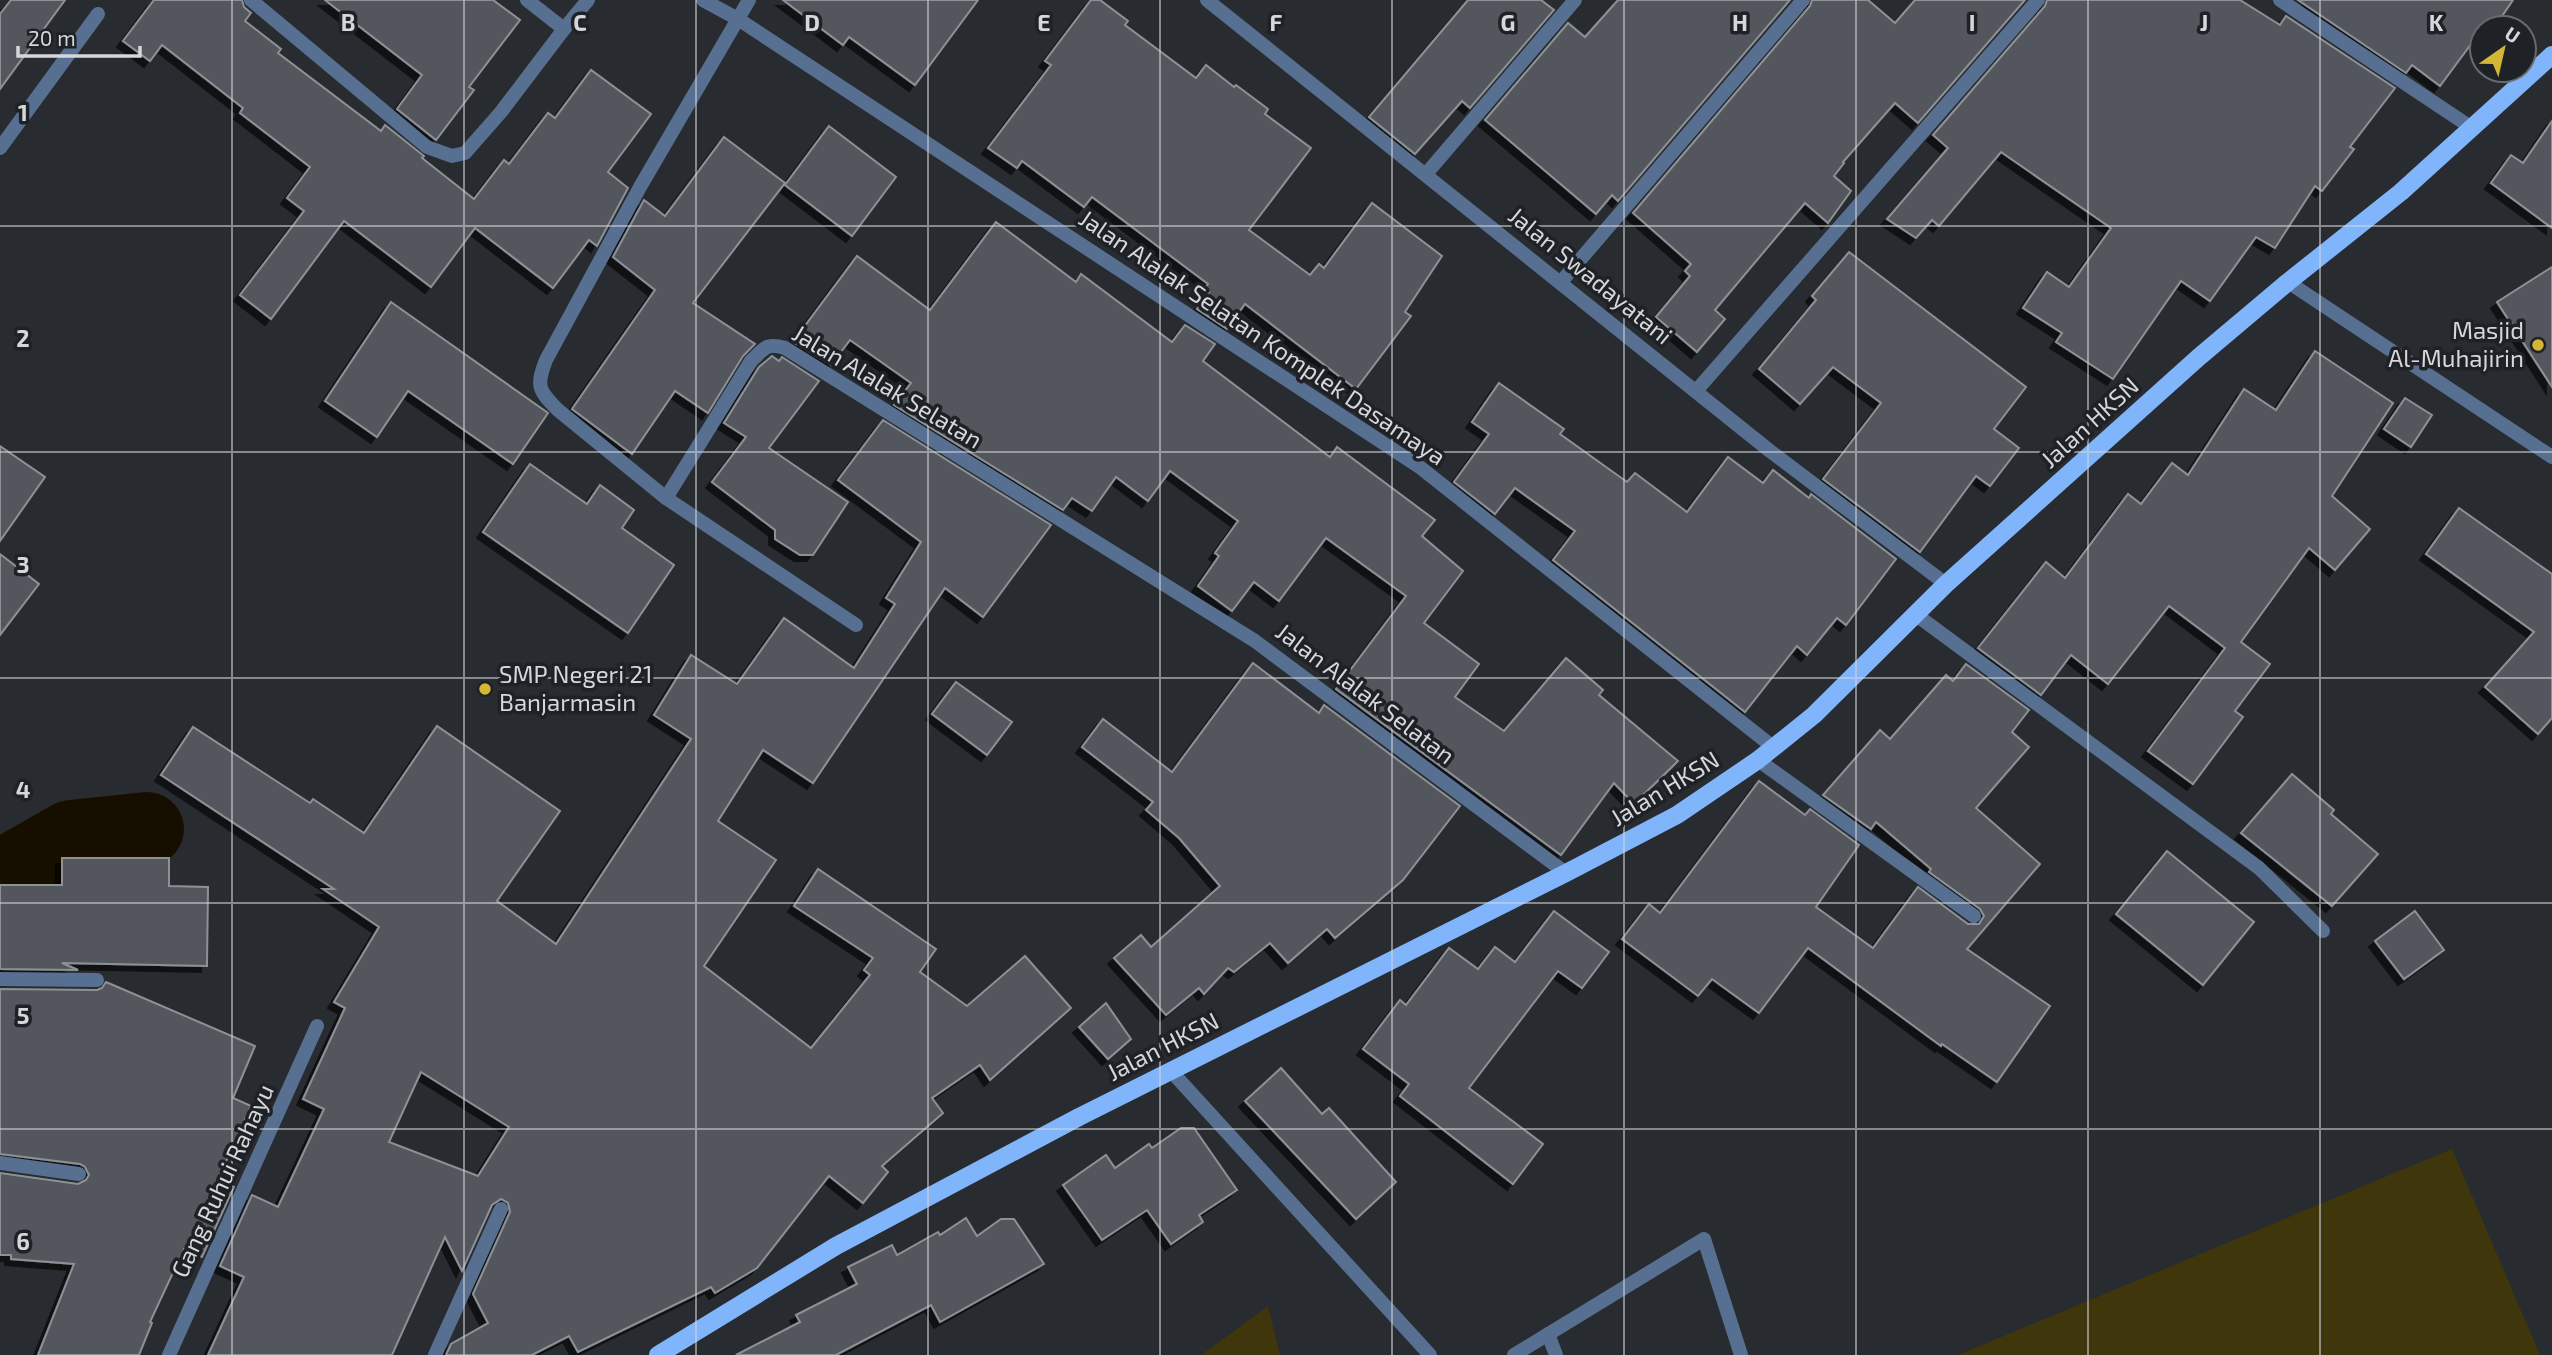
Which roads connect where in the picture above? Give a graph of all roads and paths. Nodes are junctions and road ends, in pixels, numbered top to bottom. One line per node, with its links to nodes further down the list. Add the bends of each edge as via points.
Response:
1 (251, 0): 13 (street, via 427,147 452,156 465,153)
2 (527, 0): 13 (street)
3 (588, 0): 13 (street)
4 (703, 0): 12 (street, Jalan Alalak Selatan Komplek Dasamaya)
5 (749, 0): 12 (street)
6 (1207, 0): 17 (street, Jalan Swadayatani)
7 (1575, 0): 17 (street)
8 (1803, 0): 18 (street)
9 (2038, 0): 20 (street)
10 (2280, 0): 15 (street)
11 (98, 14): 16 (street)
12 (738, 19): 22 (street, via 640,187 538,379 541,394 558,410); 26 (street, Jalan Alalak Selatan Komplek Dasamaya, via 1421,468)
13 (564, 29)
14 (2552, 55): 15 (main road, Jalan HKSN)
15 (2472, 128): 19 (main road, Jalan HKSN, via 2401,192)
16 (0, 148)
17 (1426, 174): 18 (street, Jalan Swadayatani)
18 (1561, 282): 20 (street, Jalan Swadayatani)
19 (2288, 282): 21 (street); 23 (main road, Jalan HKSN)
20 (1696, 391): 23 (street, Jalan Swadayatani)
21 (2552, 457)
22 (666, 498): 25 (street); 28 (street, Jalan Alalak Selatan, via 751,361 768,346 785,348 1255,640)
23 (1946, 584): 24 (main road, Jalan HKSN)
24 (1915, 614): 26 (main road, Jalan HKSN, via 1814,715); 30 (street, via 2259,869)
25 (856, 625)
26 (1773, 747): 27 (main road, Jalan HKSN)
27 (1758, 760): 28 (main road, Jalan HKSN, via 1677,816); 29 (street)
28 (1566, 873): 34 (main road, Jalan HKSN)
29 (1974, 916)
30 (2323, 931)
31 (0, 979): 32 (street)
32 (97, 980)
33 (317, 1026): 39 (street, Gang Ruhui Rahayu)
34 (1171, 1071): 41 (main road, Jalan HKSN, via 836,1246); 42 (street)
35 (0, 1163): 36 (street)
36 (79, 1174)
37 (501, 1209): 40 (street)
38 (1548, 1334): 43 (street); 44 (street); 45 (street, via 1704,1239)
39 (169, 1355)
40 (436, 1355)
41 (658, 1355)
42 (1430, 1355)
43 (1514, 1355)
44 (1556, 1355)
45 (1741, 1355)

